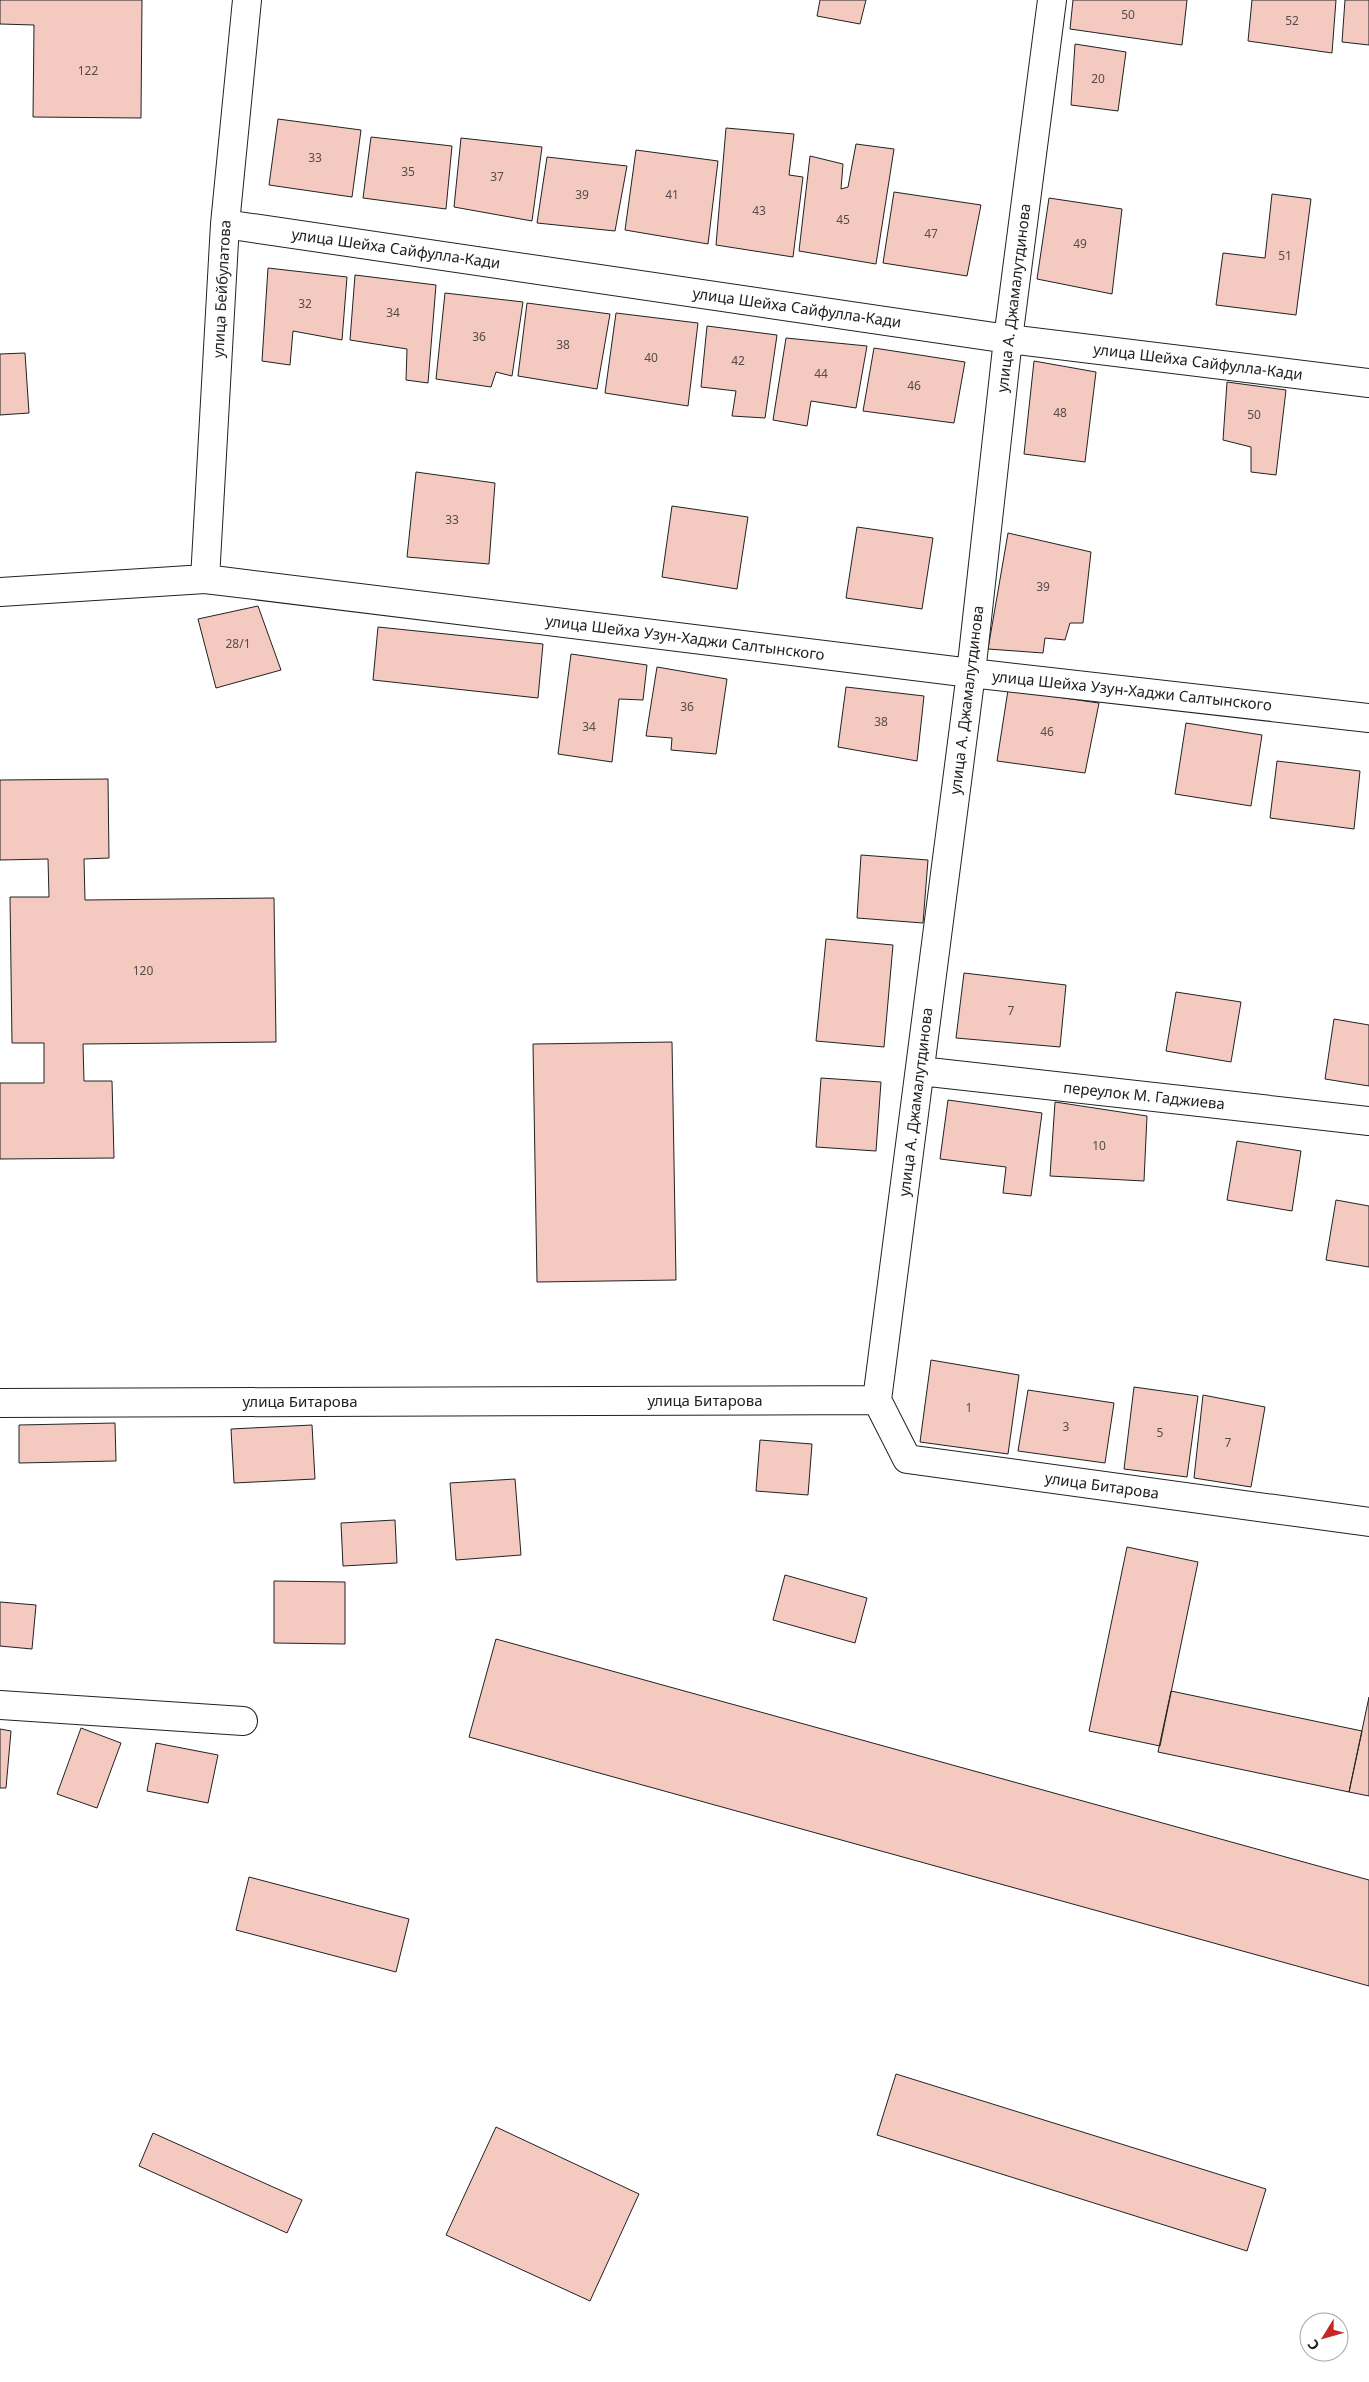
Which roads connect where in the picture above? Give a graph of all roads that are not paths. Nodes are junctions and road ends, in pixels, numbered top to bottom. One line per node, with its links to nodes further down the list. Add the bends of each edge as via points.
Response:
1 (247, 0): 3 (street, улица Бейбулатова)
2 (1052, 0): 4 (street, улица А. Джамалутдинова)
3 (225, 224): 4 (street, улица Шейха Сайфулла-Кади); 6 (street, улица Бейбулатова)
4 (1008, 339): 5 (street, улица Шейха Сайфулла-Кади); 8 (street, улица А. Джамалутдинова)
5 (1369, 383)
6 (205, 579): 7 (street, улица Шейха Узун-Хаджи Салтынского); 8 (street, улица Шейха Узун-Хаджи Салтынского)
7 (0, 592)
8 (971, 673): 9 (street, улица Шейха Узун-Хаджи Салтынского); 10 (street, улица А. Джамалутдинова)
9 (1369, 718)
10 (920, 1070): 11 (street, переулок М. Гаджиева); 12 (street, улица А. Джамалутдинова)
11 (1369, 1121)
12 (877, 1400): 13 (street, улица Битарова); 14 (street, улица Битарова, via 907,1459)
13 (0, 1404)
14 (1369, 1522)
15 (0, 1705): 16 (street)
16 (243, 1721)

